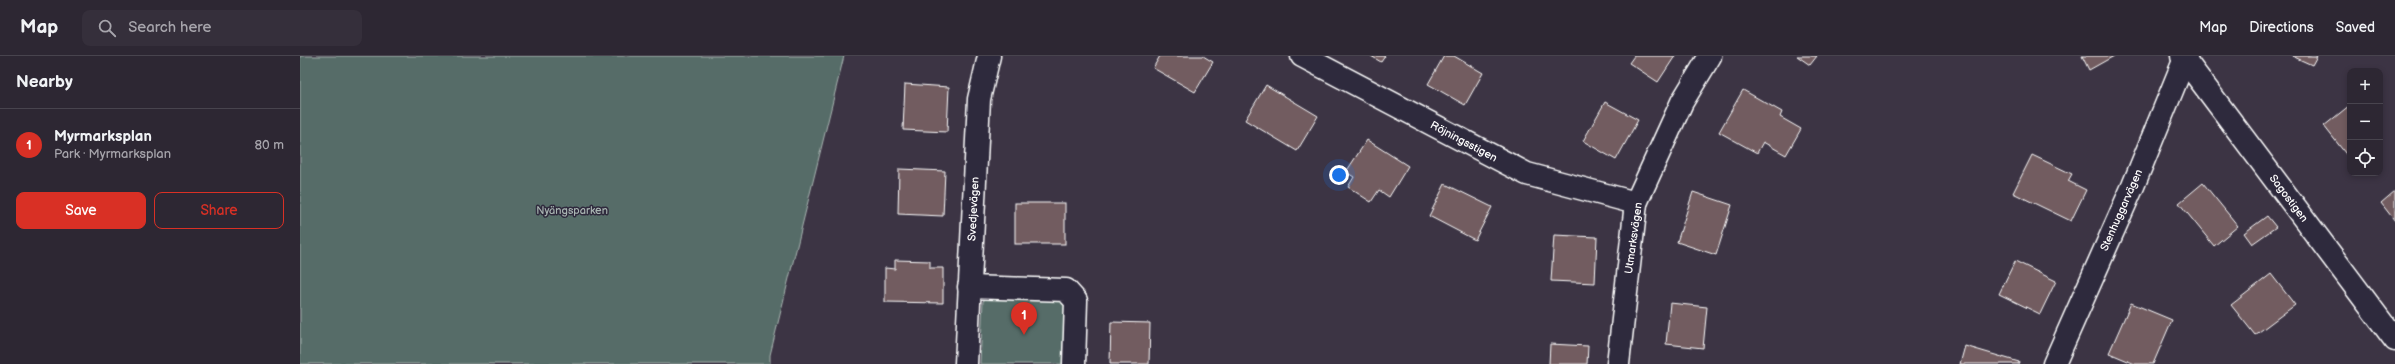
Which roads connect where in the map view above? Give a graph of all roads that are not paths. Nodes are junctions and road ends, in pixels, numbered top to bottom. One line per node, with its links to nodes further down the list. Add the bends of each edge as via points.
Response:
1 (989, 56): 6 (street, Svedjevägen, via 979,99)
2 (1302, 56): 5 (street, Röjningsstigen, via 1527,174)
3 (1710, 56): 5 (street, Utmarksvägen, via 1682,102)
4 (2184, 58): 7 (street, Sagostigen); 11 (street, Stenhuggarvägen)
5 (1636, 203): 10 (street, Utmarksvägen)
6 (969, 287): 8 (street, Svedjevägen); 9 (street, via 1066,290 1076,301)
7 (2395, 340)
8 (966, 364)
9 (1074, 364)
10 (1618, 364)
11 (2054, 364)

